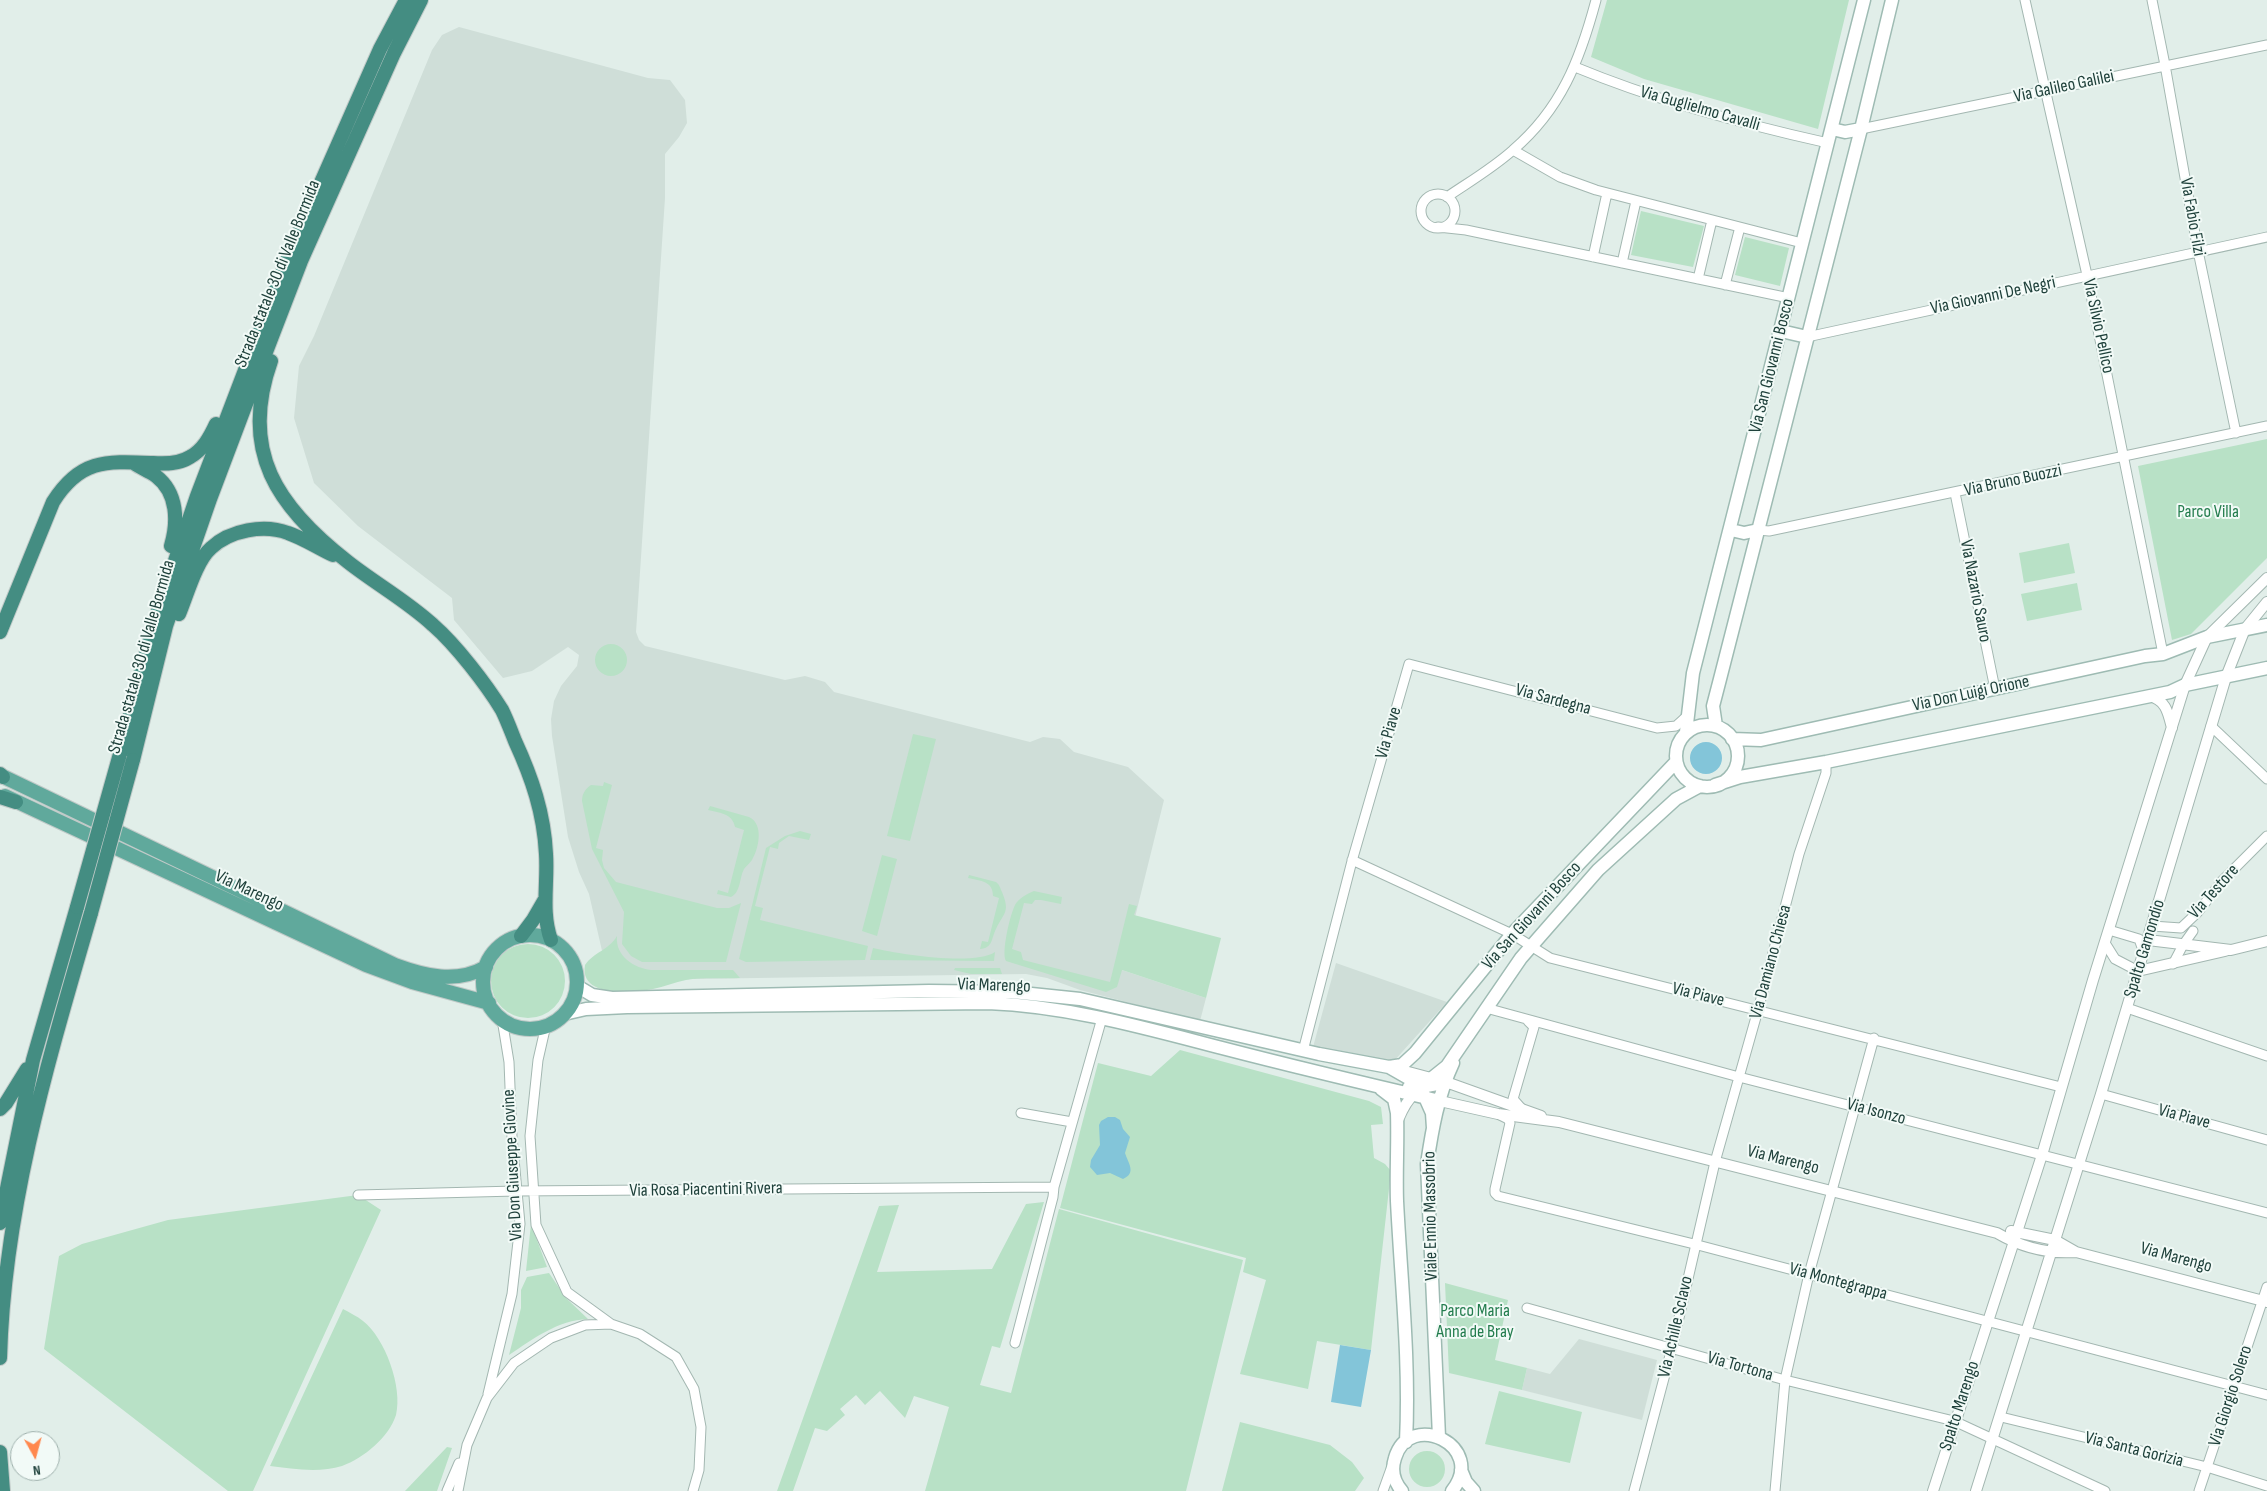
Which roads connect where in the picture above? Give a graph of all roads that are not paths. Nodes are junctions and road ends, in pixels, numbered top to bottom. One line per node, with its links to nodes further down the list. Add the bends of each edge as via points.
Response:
1 (406, 0): 36 (highway, Strada statale 30 di Valle Bormida, via 380,49 289,255)
2 (421, 0): 33 (highway, Strada statale 30 di Valle Bormida, via 394,53)
3 (1596, 0): 10 (street)
4 (1864, 0): 12 (main road, Via San Giovanni Bosco)
5 (1892, 0): 13 (main road, Via San Giovanni Bosco)
6 (2025, 0): 11 (street, Via Silvio Pellico)
7 (2152, 0): 9 (street, Via Fabio Filzi)
8 (2267, 44): 9 (street, Via Galileo Galilei)
9 (2165, 65): 11 (street, Via Galileo Galilei); 26 (street, Via Fabio Filzi)
10 (1575, 67): 14 (street, Via Guglielmo Cavalli, via 1671,103); 15 (street, via 1552,107 1534,131)
11 (2046, 91): 13 (street, Via Galileo Galilei); 29 (street, Via Silvio Pellico)
12 (1832, 129): 13 (main road, via 1845,132); 14 (main road, Via San Giovanni Bosco)
13 (1861, 129): 35 (main road, Via San Giovanni Bosco)
14 (1828, 144): 25 (main road, Via San Giovanni Bosco)
15 (1513, 150): 16 (street, via 1560,177); 17 (street)
16 (1608, 193): 18 (street); 27 (street)
17 (1447, 197): 19 (street); 21 (street, via 1431,196 1422,207 1425,220)
18 (1636, 201): 20 (street); 28 (street)
19 (1455, 210): 21 (street, via 1450,222); 23 (street, via 1461,222)
20 (1712, 220): 22 (street); 30 (street)
21 (1438, 227): 23 (street)
22 (1740, 227): 25 (street); 31 (street)
23 (1476, 232): 27 (street)
24 (2267, 237): 26 (street, Via Giovanni De Negri)
25 (1802, 243): 32 (main road, Via San Giovanni Bosco)
26 (2198, 251): 29 (street, Via Giovanni De Negri); 38 (street, Via Fabio Filzi)
27 (1593, 257): 28 (street)
28 (1622, 263): 30 (street)
29 (2087, 275): 35 (street, Via Giovanni De Negri); 39 (street, Via Silvio Pellico)
30 (1698, 279): 31 (street)
31 (1725, 285): 32 (street)
32 (1789, 298): 34 (main road, Via San Giovanni Bosco)
33 (279, 316): 44 (highway, via 282,333 261,394 263,457 289,507); 49 (highway, Strada statale 30 di Valle Bormida)
34 (1781, 331): 35 (main road); 42 (main road, Via San Giovanni Bosco)
35 (1807, 337): 43 (main road, Via San Giovanni Bosco)
36 (231, 406): 40 (highway, via 219,419 206,443 190,457 169,464); 45 (highway, Strada statale 30 di Valle Bormida)
37 (2267, 426): 38 (street, Via Bruno Buozzi)
38 (2236, 433): 39 (street, Via Bruno Buozzi)
39 (2124, 457): 41 (street, Via Bruno Buozzi); 53 (street, Via Silvio Pellico)
40 (132, 462): 45 (highway, via 155,476 172,498 176,521 170,546); 51 (highway, via 96,464 63,486 53,502)
41 (1955, 493): 43 (street, Via Bruno Buozzi, via 1769,531); 58 (street, Via Nazario Sauro)
42 (1730, 530): 43 (main road, via 1744,533); 60 (main road, Via San Giovanni Bosco, via 1694,672)
43 (1758, 530): 61 (main road, Via San Giovanni Bosco, via 1714,706)
44 (347, 562): 49 (highway, via 287,532 261,528 233,533 210,548 198,568 179,616); 77 (highway, via 434,625 472,668 502,710 532,780 541,811 546,855)
45 (173, 565): 66 (highway, Strada statale 30 di Valle Bormida, via 154,623)
46 (2267, 578): 52 (street)
47 (2267, 602): 50 (street, Spalto Gamondio)
48 (2267, 625): 50 (main road)
49 (166, 626): 66 (highway, Strada statale 30 di Valle Bormida)
50 (2245, 629): 52 (main road); 56 (street, Spalto Gamondio)
51 (0, 632)
52 (2207, 638): 53 (main road, Via Don Luigi Orione); 57 (street)
53 (2163, 654): 58 (main road, Via Don Luigi Orione)
54 (1409, 664): 60 (street, Via Sardegna, via 1662,728 1680,724); 76 (street, Via Piave)
55 (2267, 668): 56 (main road)
56 (2226, 677): 57 (main road); 62 (street, Spalto Gamondio)
57 (2185, 686): 59 (main road, Via Don Luigi Orione); 63 (street)
58 (1995, 689): 65 (main road, Via Don Luigi Orione, via 1761,740)
59 (2148, 696): 63 (street, via 2165,704); 68 (main road, Via Don Luigi Orione)
60 (1691, 710): 64 (main road, Via San Giovanni Bosco)
61 (1716, 726): 64 (main road, via 1703,725); 65 (main road)
62 (2212, 726): 70 (street); 79 (street, Spalto Gamondio)
63 (2172, 730): 80 (street)
64 (1686, 732): 67 (main road, Via San Giovanni Bosco, via 1677,746)
65 (1732, 739): 71 (main road, via 1737,752 1735,767 1727,778)
66 (126, 757): 110 (highway, Strada statale 30 di Valle Bormida, bridge, via 77,907); 157 (highway, Strada statale 30 di Valle Bormida, bridge, via 91,913 47,1062 17,1205 4,1296)
67 (1676, 762): 72 (main road, via 1685,778); 82 (main road, Via San Giovanni Bosco)
68 (1826, 762): 71 (main road, Via Don Luigi Orione, via 1740,777); 99 (street, Via Damiano Chiesa, via 1826,773 1799,854)
69 (1, 775): 93 (main road, Via Marengo, via 395,966 450,977)
70 (2267, 778)
71 (1715, 785): 72 (main road, Via San Giovanni Bosco)
72 (1700, 786): 88 (main road, Via San Giovanni Bosco, via 1676,799 1598,870)
73 (0, 795): 74 (highway)
74 (16, 802): 96 (main road, Via Marengo, via 366,966)
75 (2267, 836): 78 (street, Via Testore, via 2222,881)
76 (1352, 860): 82 (street, Via Piave); 107 (street, Via Piave)
77 (544, 901): 83 (highway); 85 (highway)
78 (2198, 912): 79 (street, Via Testore, via 2181,928); 81 (street)
79 (2152, 926): 84 (street, Spalto Gamondio)
80 (2109, 930): 84 (street); 87 (street)
81 (2193, 931): 89 (street); 90 (street, via 2193,942)
82 (1512, 934): 88 (street, Via Piave); 108 (main road, Via San Giovanni Bosco)
83 (521, 936): 85 (main road); 93 (main road, via 498,948)
84 (2144, 939): 89 (street); 94 (street, Spalto Gamondio, via 2144,953)
85 (551, 940): 95 (main road, via 572,961)
86 (2267, 941): 91 (street)
87 (2105, 943): 94 (street, via 2115,959); 116 (street)
88 (1532, 945): 97 (main road, Via San Giovanni Bosco); 99 (street, Via Piave, via 1550,958)
89 (2183, 945): 90 (street); 92 (street)
90 (2200, 947): 91 (street)
91 (2231, 950): 92 (street)
92 (2173, 964): 94 (street)
93 (486, 967): 96 (main road, via 484,984)
94 (2138, 970): 98 (street, Spalto Gamondio)
95 (577, 986): 100 (main road); 107 (main road, via 592,995 612,998 864,991 1040,994 1104,1003)
96 (489, 1003): 102 (main road)
97 (1486, 1008): 103 (street, Via Isonzo); 105 (main road, Via San Giovanni Bosco)
98 (2127, 1008): 109 (street); 119 (street, Spalto Gamondio)
99 (1758, 1010): 106 (street, Via Piave); 112 (street, Via Damiano Chiesa)
100 (564, 1014): 101 (main road, Via Marengo, via 602,1008 988,1003 1046,1007); 104 (main road)
101 (1102, 1018): 115 (main road, Via Marengo); 126 (street)
102 (502, 1019): 104 (main road, via 526,1028); 135 (street, Via Don Giuseppe Giovine)
103 (1528, 1020): 112 (street, Via Isonzo); 122 (street, via 1534,1027 1513,1099)
104 (546, 1025): 136 (street, Via Don Giuseppe Giovine, via 538,1060 530,1136)
105 (1468, 1035): 113 (main road, Via San Giovanni Bosco, via 1447,1066); 114 (main road); 118 (street, via 1454,1075 1458,1083)
106 (1874, 1038): 116 (street, Via Piave); 121 (street)
107 (1303, 1051): 111 (main road)
108 (1419, 1051): 111 (main road, Via San Giovanni Bosco, via 1402,1065); 117 (main road)
109 (2267, 1056)
110 (33, 1060): 123 (highway); 140 (highway, Strada statale 30 di Valle Bormida)
111 (1389, 1067): 117 (main road)
112 (1740, 1077): 121 (street, Via Isonzo); 132 (street, Via Damiano Chiesa)
113 (1432, 1078): 114 (street, Via Marengo); 117 (main road, Via San Giovanni Bosco)
114 (1445, 1084): 117 (main road); 117 (street); 118 (street, Via Marengo)
115 (1375, 1087): 117 (main road, Via Marengo); 127 (main road, via 1394,1099)
116 (2061, 1087): 131 (street)
117 (1417, 1088): 120 (street, Via Marengo); 127 (main road); 129 (main road, via 1432,1114)
118 (1470, 1090): 122 (street, Via Marengo)
119 (2101, 1094): 130 (street, Via Piave); 133 (street, Spalto Gamondio)
120 (1464, 1106): 125 (street, Via Marengo); 129 (street, Viale Ennio Massobrio, via 1442,1112)
121 (1855, 1106): 131 (street, Via Isonzo); 137 (street)
122 (1521, 1108): 128 (street, Via Marengo)
123 (0, 1109)
124 (1021, 1113): 126 (street)
125 (1498, 1114): 128 (street, Via Marengo); 145 (street, Via Montegrappa, via 1508,1118 1510,1123 1495,1187 1497,1195)
126 (1072, 1122): 134 (street)
127 (1398, 1122): 166 (main road, Viale Ennio Massobrio, via 1397,1200 1403,1269)
128 (1559, 1122): 132 (street, Via Marengo)
129 (1433, 1128): 164 (main road, Viale Ennio Massobrio, via 1427,1164 1428,1218)
130 (2267, 1140)
131 (2042, 1155): 133 (street, Via Isonzo); 141 (street)
132 (1715, 1162): 137 (street, Via Marengo); 145 (street, Via Achille Sclavo)
133 (2079, 1163): 139 (street, Via Isonzo); 143 (street, Spalto Gamondio)
134 (1054, 1187): 136 (street, Via Rosa Piacentini Rivera); 155 (street)
135 (516, 1191): 136 (street, Via Rosa Piacentini Rivera); 138 (street, Via Rosa Piacentini Rivera); 161 (street, Via Don Giuseppe Giovine, via 520,1224 512,1294)
136 (534, 1192): 153 (street, Via Don Giuseppe Giovine, via 536,1225 567,1292)
137 (1832, 1192): 142 (street, Via Marengo); 148 (street)
138 (358, 1195)
139 (2267, 1213)
140 (0, 1223)
141 (2017, 1231): 142 (street); 143 (street); 144 (street)
142 (1998, 1233): 144 (street)
143 (2055, 1240): 146 (street, Spalto Gamondio); 147 (street)
144 (2013, 1242): 146 (street); 152 (street)
145 (1694, 1244): 148 (street, Via Montegrappa); 156 (street, Via Achille Sclavo)
146 (2052, 1252): 147 (street); 154 (street, Spalto Gamondio)
147 (2076, 1252): 150 (street, Via Marengo)
148 (1809, 1274): 152 (street, Via Montegrappa); 158 (street)
149 (2267, 1287): 150 (street, Via Giorgio Solero)
150 (2265, 1301): 159 (street, Via Giorgio Solero)
151 (1528, 1308): 156 (street, Via Tortona)
152 (1987, 1321): 154 (street, Via Montegrappa); 163 (street, Spalto Marengo)
153 (611, 1324): 161 (street, via 585,1325 551,1338 514,1363); 173 (street, via 640,1334 676,1357 694,1389 701,1427 699,1470)
154 (2027, 1332): 159 (street, Via Montegrappa); 162 (street)
155 (1014, 1343)
156 (1672, 1348): 158 (street, Via Tortona); 181 (street, Via Achille Sclavo)
157 (0, 1358)
158 (1785, 1380): 163 (street, Via Tortona); 182 (street)
159 (2235, 1387): 160 (street, Via Montegrappa); 170 (street, Via Giorgio Solero)
160 (2267, 1395)
161 (487, 1398): 167 (street)
162 (2000, 1417): 165 (street); 170 (street, Via Santa Gorizia)
163 (1954, 1421): 165 (street, Via Tortona); 183 (street, Spalto Marengo)
164 (1439, 1437): 166 (main road, via 1422,1435); 171 (main road, via 1455,1450)
165 (1993, 1441): 184 (street); 185 (street)
166 (1406, 1442): 169 (main road)
167 (467, 1444): 175 (street); 176 (street)
168 (0, 1452): 174 (highway)
169 (1395, 1456): 177 (street); 178 (main road, via 1394,1475)
170 (2207, 1467): 172 (street, Via Santa Gorizia); 186 (street, Via Giorgio Solero)
171 (1461, 1470): 179 (main road); 180 (main road)
172 (2267, 1486)
173 (694, 1489)
174 (3, 1491)
175 (447, 1491)
176 (458, 1491)
177 (1383, 1491)
178 (1402, 1491)
179 (1452, 1491)
180 (1474, 1491)
181 (1634, 1491)
182 (1775, 1491)
183 (1933, 1491)
184 (1976, 1491)
185 (2104, 1491)
186 (2199, 1491)

